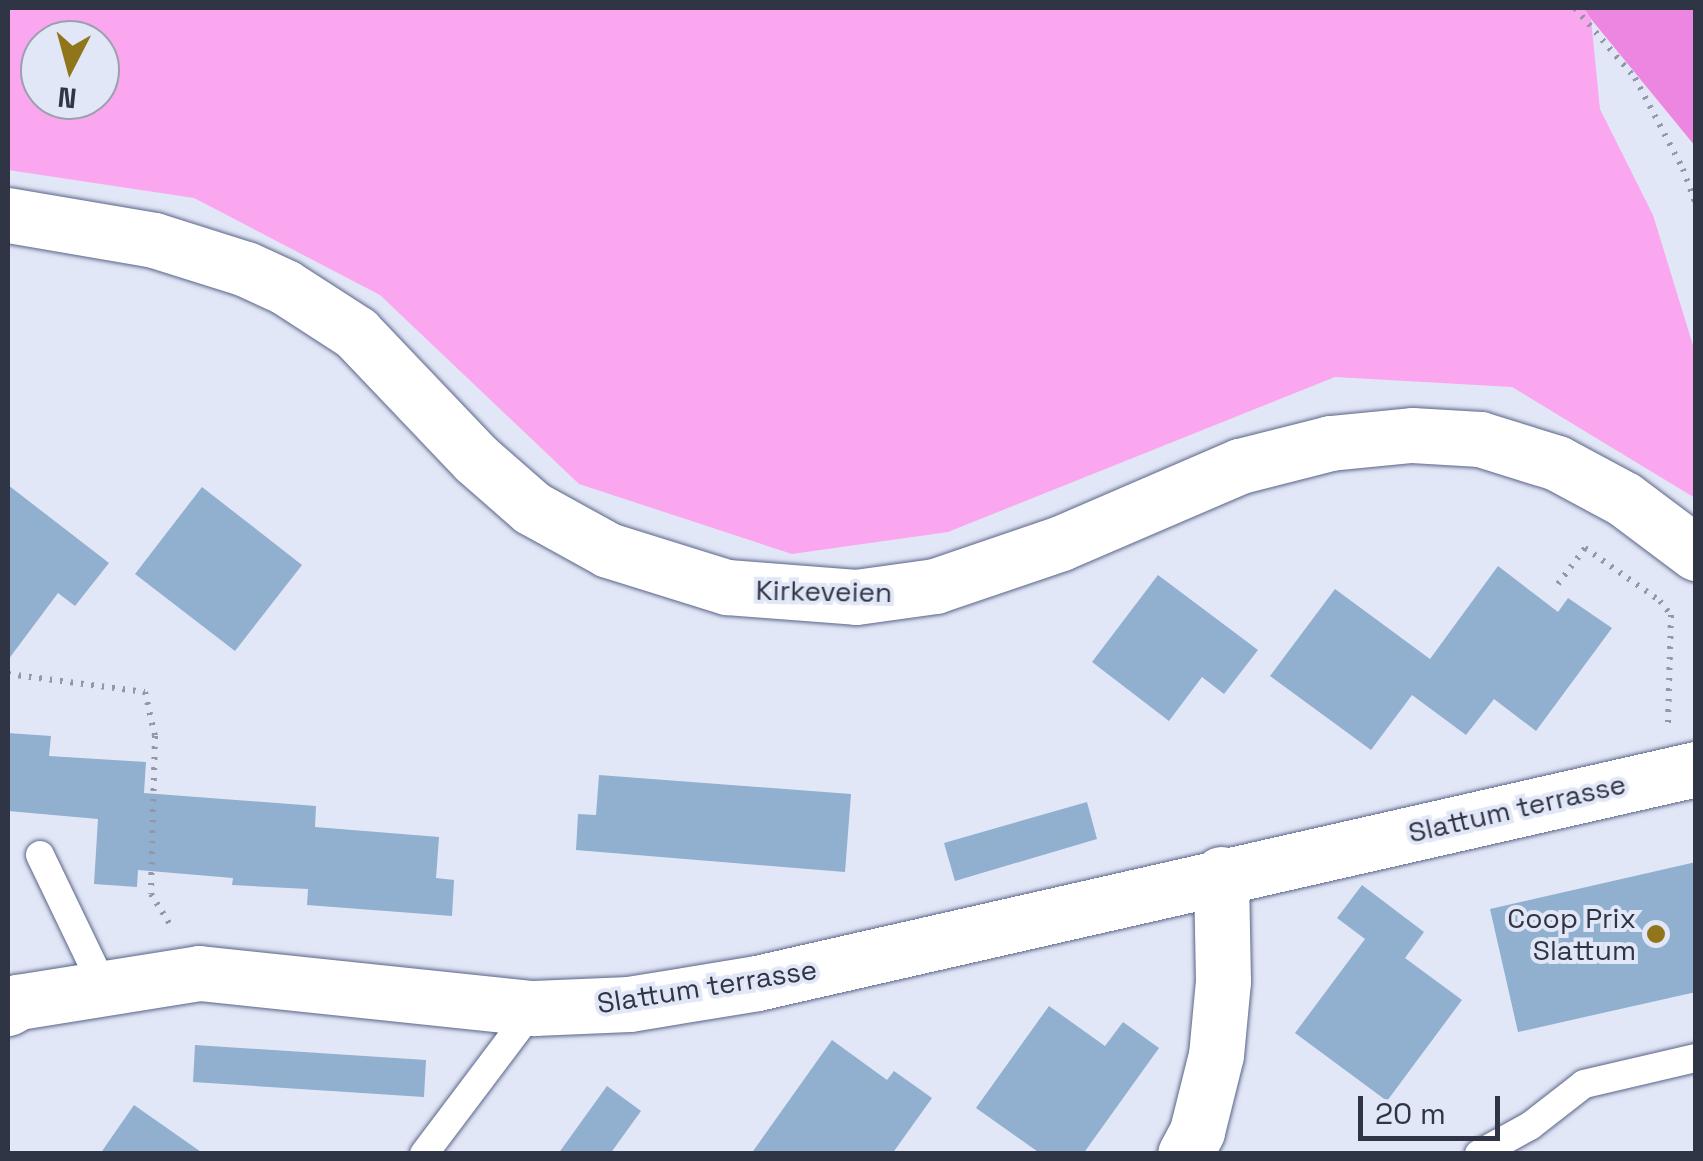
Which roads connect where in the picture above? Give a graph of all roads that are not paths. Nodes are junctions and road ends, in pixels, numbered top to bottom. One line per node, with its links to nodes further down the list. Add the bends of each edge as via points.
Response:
1 (8, 215): 2 (street, Kirkeveien, via 154,240 285,287 356,333 532,508 608,550 728,587 856,597 935,586 1062,544 1254,461 1330,443 1412,435 1480,440 1558,464 1624,499)
2 (1696, 553)
3 (1682, 754): 5 (street, Slattum terrasse)
4 (40, 855): 6 (lane)
5 (1221, 874): 8 (street, Slattum terrasse, via 757,982 628,1004); 11 (street, via 1216,1054)
6 (104, 988): 7 (street, Slattum terrasse); 8 (street, Slattum terrasse, via 199,973)
7 (8, 1008)
8 (534, 1008): 10 (lane)
9 (1696, 1058): 12 (lane, via 1584,1084)
10 (424, 1154)
11 (1186, 1154)
12 (1479, 1154)

